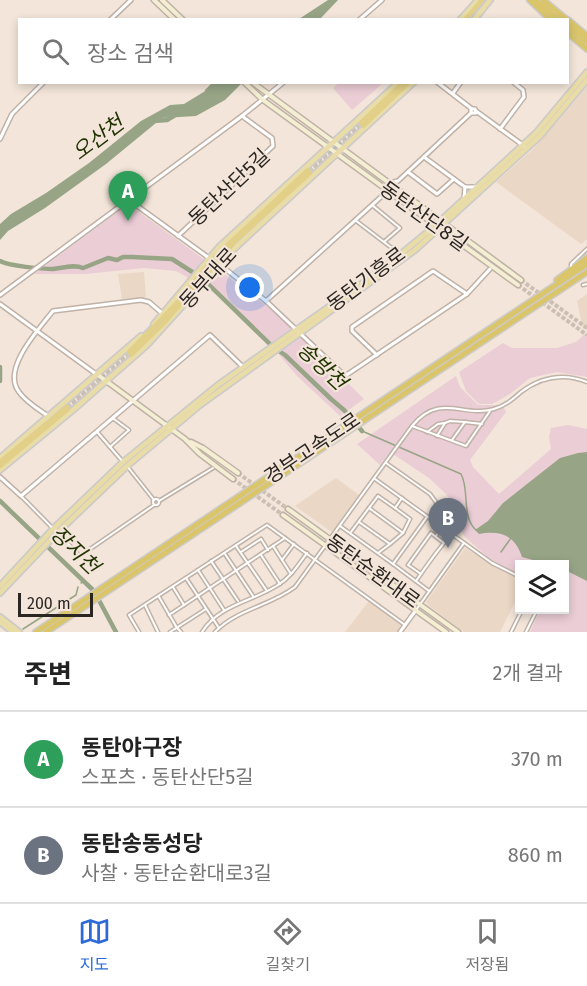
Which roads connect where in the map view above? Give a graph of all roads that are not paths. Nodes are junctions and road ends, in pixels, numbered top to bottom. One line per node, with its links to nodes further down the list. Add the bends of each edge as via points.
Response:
1 (131, 0): 10 (street)
2 (154, 0): 11 (main road)
3 (162, 0): 12 (main road)
4 (382, 0): 13 (street)
5 (482, 0): 14 (highway)
6 (490, 0): 15 (main road)
7 (530, 0): 16 (highway)
8 (535, 0): 17 (highway)
9 (543, 0): 18 (highway)
10 (112, 18)
11 (173, 18)
12 (181, 18)
13 (361, 18)
14 (466, 18)
15 (476, 18)
16 (549, 18)
17 (557, 18)
18 (565, 18)
19 (569, 22): 22 (highway)
20 (569, 28): 23 (highway)
21 (569, 35): 24 (highway)
22 (587, 36)
23 (587, 42)
24 (587, 49)
25 (587, 72): 50 (main road, 동탄기흥로)
26 (587, 80): 50 (main road, 동탄기흥로, via 553,122)
27 (42, 84): 48 (street, via 12,114)
28 (247, 84): 38 (main road)
29 (253, 84): 38 (main road)
30 (282, 84): 40 (street)
31 (397, 84): 46 (main road, 동부대로)
32 (402, 84): 46 (highway, 동부대로)
33 (407, 84): 46 (highway, 동부대로)
34 (412, 84): 46 (main road, 동부대로)
35 (439, 84): 39 (street)
36 (460, 84): 39 (street)
37 (516, 84): 47 (street, via 524,97)
38 (256, 90): 40 (main road); 41 (main road)
39 (452, 94): 42 (street)
40 (268, 96): 41 (street); 49 (main road)
41 (263, 100): 45 (street); 49 (main road)
42 (472, 108): 43 (street); 44 (street)
43 (476, 111): 44 (street); 47 (street)
44 (471, 114): 52 (street)
45 (242, 116): 65 (street); 69 (street, 동탄산단5길, via 272,138 273,146)
46 (362, 125): 49 (main road, 동부대로); 51 (main road, 동부대로)
47 (500, 129): 50 (street)
48 (0, 139)
49 (332, 145): 51 (main road, 동탄산단8길); 53 (main road, 동부대로)
50 (525, 147): 60 (main road, 동탄기흥로); 68 (main road, 동탄기흥로)
51 (339, 151): 53 (main road, 동부대로); 57 (main road, 동탄산단8길); 58 (main road, 동탄산단8길)
52 (424, 157): 54 (street); 55 (street)
53 (310, 170): 71 (main road, 동부대로); 72 (main road, 동부대로); 74 (highway, 동부대로); 82 (highway, 동부대로, via 233,239)
54 (408, 172): 55 (street, via 437,194); 56 (street)
55 (454, 179): 59 (street)
56 (398, 181): 57 (street); 61 (street)
57 (386, 182): 61 (main road, 동탄산단8길)
58 (379, 183): 62 (main road, 동탄산단8길); 63 (street)
59 (465, 187): 60 (street); 64 (street)
60 (477, 187): 64 (main road, 동탄기흥로)
61 (400, 192): 68 (main road, 동탄산단8길)
62 (392, 193): 63 (street); 68 (main road, 동탄산단8길)
63 (382, 196): 66 (street)
64 (464, 199): 68 (main road, 동탄기흥로)
65 (129, 200): 69 (street); 87 (street)
66 (372, 205): 67 (street); 70 (street, via 400,228)
67 (355, 220): 75 (street); 88 (street)
68 (440, 224): 75 (main road, 동탄기흥로); 85 (main road, 동탄산단8길); 92 (main road, 동탄기흥로, via 398,264)
69 (178, 236): 76 (street)
70 (385, 241)
71 (219, 247): 76 (main road, 동부대로); 82 (highway)
72 (236, 247): 74 (highway); 78 (main road, 동부대로)
73 (587, 249): 80 (street)
74 (227, 250): 82 (highway, 동부대로)
75 (401, 255): 92 (main road, 동탄기흥로)
76 (209, 258): 82 (main road, 동부대로)
77 (587, 258): 91 (highway)
78 (219, 264): 82 (main road, 동부대로); 88 (street)
79 (587, 264): 91 (highway, 경부고속도로)
80 (571, 266)
81 (489, 269): 86 (street)
82 (205, 271): 84 (highway, 동부대로)
83 (587, 274): 106 (highway, 경부고속도로)
84 (198, 279): 90 (main road, 동부대로); 95 (highway, 동부대로, via 164,323)
85 (520, 283)
86 (467, 294): 96 (street); 96 (street, via 433,271 352,327)
87 (0, 295)
88 (266, 301): 92 (street)
89 (0, 304): 93 (street)
90 (163, 314): 93 (street, via 141,300 53,311); 95 (main road, 동부대로)
91 (507, 318): 106 (highway, 경부고속도로)
92 (299, 331): 94 (main road, 동탄기흥로); 96 (street, via 345,375)
93 (38, 332): 98 (street); 104 (street, via 19,358 15,382 20,394)
94 (272, 350): 97 (main road, 동탄기흥로); 112 (main road, 동탄기흥로)
95 (129, 355): 98 (main road, 동부대로); 99 (main road, 동부대로)
96 (377, 355)
97 (244, 367): 101 (street, via 210,335); 112 (main road, 동탄기흥로)
98 (98, 375): 99 (main road); 102 (main road, 동부대로)
99 (106, 381): 101 (main road); 102 (main road, 동부대로)
100 (587, 382): 103 (street, via 563,377 543,380 507,404)
101 (133, 402): 105 (street); 112 (main road)
102 (69, 407): 104 (main road, 동부대로); 120 (highway, 동부대로)
103 (490, 410): 109 (street); 111 (street, via 443,408)
104 (49, 417): 120 (main road, 동부대로)
105 (114, 419): 114 (street); 118 (street, via 129,430)
106 (361, 419): 110 (highway, 경부고속도로)
107 (445, 423): 108 (street); 113 (street); 115 (street)
108 (465, 423): 109 (street); 117 (street)
109 (482, 424): 117 (street, via 466,446)
110 (351, 425): 177 (highway, 경부고속도로, via 305,452); 177 (highway, 경부고속도로, via 312,456)
111 (412, 426): 113 (street); 119 (street)
112 (169, 428): 116 (main road); 121 (main road, 동탄기흥로)
113 (427, 432): 115 (street)
114 (98, 433): 118 (street); 127 (street)
115 (437, 436): 117 (street)
116 (185, 439): 123 (main road); 125 (main road)
117 (451, 441)
118 (110, 447): 121 (street)
119 (386, 463): 126 (street); 139 (street, via 430,494 447,517)
120 (1, 464): 124 (street)
121 (125, 464): 129 (street); 140 (main road, 동탄기흥로)
122 (213, 468): 130 (street)
123 (238, 473)
124 (1, 477): 127 (street)
125 (233, 479)
126 (375, 479): 128 (street); 138 (street)
127 (21, 496): 140 (street)
128 (402, 498): 133 (street); 136 (street)
129 (154, 500): 130 (street); 131 (street)
130 (159, 501): 131 (street)
131 (154, 505): 140 (street, via 80,556)
132 (369, 508): 133 (street, via 378,496); 137 (street); 142 (street)
133 (395, 508): 142 (street, via 410,519)
134 (288, 509): 145 (main road, 동탄순환대로)
135 (283, 515): 151 (main road, 동탄순환대로)
136 (427, 516): 139 (street); 163 (street)
137 (359, 522): 141 (street); 148 (street)
138 (340, 526): 141 (street); 145 (street)
139 (442, 527): 143 (street); 146 (street)
140 (55, 531): 152 (main road, 동탄기흥로)
141 (350, 533): 157 (street)
142 (403, 533): 148 (street)
143 (435, 537): 167 (street, via 444,543); 167 (street, via 431,533 408,565)
144 (285, 538): 147 (street); 149 (street, via 267,525); 150 (street)
145 (330, 540): 151 (street); 181 (main road, 동탄순환대로)
146 (464, 543): 168 (street); 179 (street)
147 (294, 544): 156 (street); 159 (street)
148 (390, 544): 157 (street)
149 (236, 545): 154 (street); 155 (street)
150 (273, 546): 153 (street); 159 (street)
151 (326, 546): 160 (street); 176 (main road, 동탄순환대로)
152 (40, 548): 173 (main road, 동탄기흥로); 180 (main road, 동탄기흥로)
153 (268, 550): 154 (street, via 261,539); 158 (street)
154 (241, 552): 162 (street)
155 (224, 553): 161 (street); 165 (street)
156 (307, 553): 160 (street); 166 (street)
157 (378, 553): 163 (street)
158 (261, 555): 162 (street); 172 (street)
159 (282, 560): 166 (street)
160 (316, 560): 200 (street); 202 (street, via 289,591 237,615)
161 (211, 561): 164 (street); 170 (street)
162 (248, 563): 165 (street); 178 (street)
163 (393, 564): 171 (street)
164 (198, 570): 169 (street); 175 (street)
165 (236, 571): 170 (street); 184 (street)
166 (291, 574): 172 (street)
167 (421, 574): 171 (street)
168 (515, 575)
169 (186, 578): 174 (street); 183 (street)
170 (223, 579): 175 (street); 186 (street)
171 (416, 581): 179 (street)
172 (280, 584): 178 (street)
173 (0, 586)
174 (172, 586): 182 (street); 189 (street)
175 (210, 588): 183 (street); 191 (street)
176 (384, 588): 181 (main road, via 405,600); 192 (main road, 동탄순환대로)
177 (104, 590): 185 (highway, 경부고속도로)
178 (267, 591): 184 (street)
179 (429, 591): 187 (street)
180 (0, 594)
181 (406, 595): 187 (main road, 동탄순환대로)
182 (159, 596): 188 (street); 196 (street)
183 (198, 596): 189 (street); 190 (street)
184 (253, 596): 186 (street)
185 (91, 599): 205 (highway, 경부고속도로); 206 (highway, 경부고속도로)
186 (238, 602): 191 (street)
187 (420, 604): 192 (street); 193 (main road, 동탄순환대로)
188 (145, 605): 207 (street, via 129,615); 208 (street)
189 (184, 605): 196 (street)
190 (206, 609): 198 (street); 201 (street)
191 (224, 610): 198 (street)
192 (416, 610): 197 (main road, 동탄순환대로); 200 (street)
193 (431, 613): 197 (main road, via 426,614); 215 (main road, 동탄순환대로)
194 (520, 614): 216 (street)
195 (535, 614): 217 (street)
196 (170, 615): 201 (street)
197 (427, 618): 214 (main road, 동탄순환대로)
198 (213, 619): 202 (street); 211 (street)
199 (0, 621): 203 (main road); 204 (main road)
200 (405, 625): 213 (street)
201 (177, 628): 209 (street); 210 (street)
202 (219, 628): 212 (street)
203 (13, 632)
204 (19, 632)
205 (36, 632)
206 (46, 632)
207 (139, 632)
208 (158, 632)
209 (170, 632)
210 (181, 632)
211 (202, 632)
212 (215, 632)
213 (400, 632)
214 (446, 632)
215 (458, 632)
216 (511, 632)
217 (526, 632)

